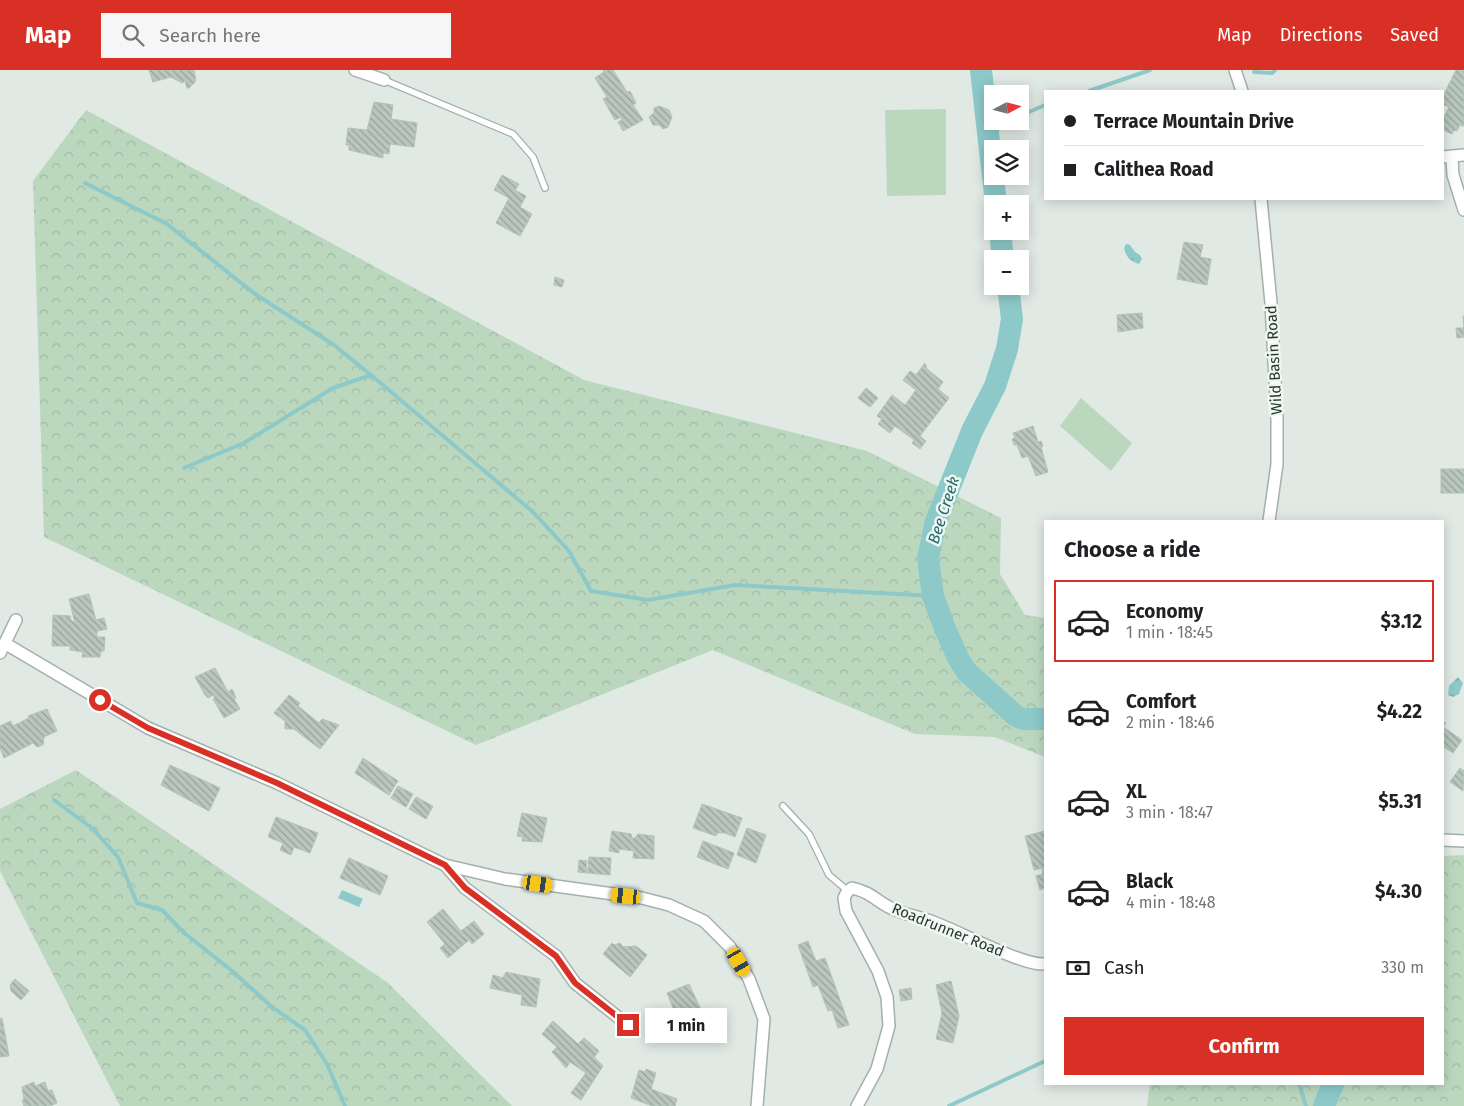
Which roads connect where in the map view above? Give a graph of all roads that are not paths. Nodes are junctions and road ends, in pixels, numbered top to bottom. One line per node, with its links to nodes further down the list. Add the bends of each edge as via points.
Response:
1 (354, 70): 3 (street)
2 (1235, 70): 4 (street)
3 (384, 80): 7 (lane, via 513,134 533,157)
4 (1242, 90)
5 (1464, 155): 6 (street)
6 (1447, 157): 9 (street)
7 (545, 188)
8 (1263, 200): 10 (street, Wild Basin Road, via 1277,420 1277,464)
9 (1463, 206)
10 (1269, 520)
11 (16, 620): 12 (street)
12 (3, 649): 16 (street, via 148,728 277,783)
13 (783, 806): 17 (lane, via 809,834 830,875)
14 (1444, 840): 15 (street)
15 (1464, 841)
16 (445, 865): 19 (street, via 465,888 556,956 575,983); 20 (street, via 513,880 642,898 669,905 704,921 730,946 749,980 764,1018)
17 (848, 891): 18 (street, Roadrunner Road, via 852,888 867,891 892,909 922,917 1026,961); 21 (street, via 844,898 846,911 878,971 887,997 889,1026 877,1069)
18 (1044, 964)
19 (628, 1025)
20 (757, 1106)
21 (857, 1106)

